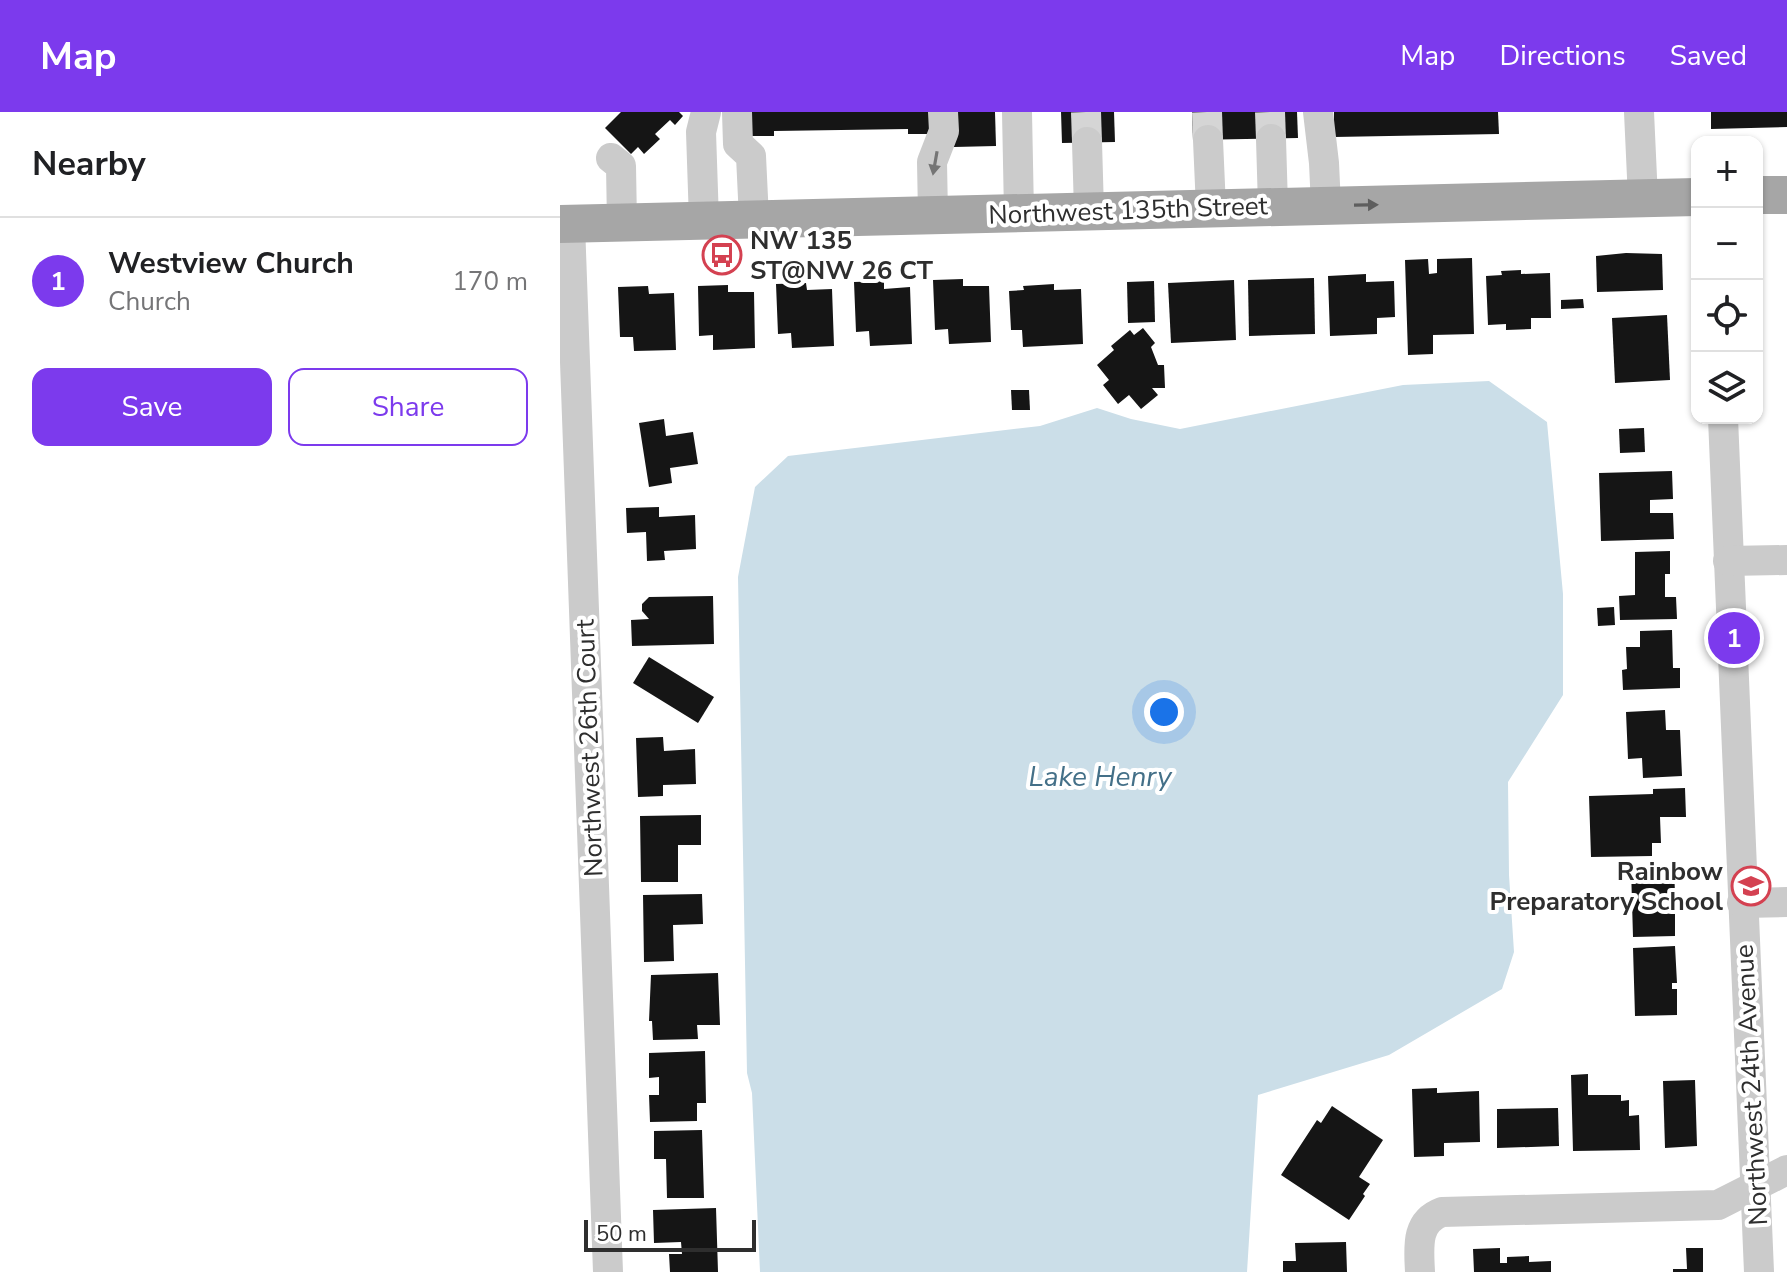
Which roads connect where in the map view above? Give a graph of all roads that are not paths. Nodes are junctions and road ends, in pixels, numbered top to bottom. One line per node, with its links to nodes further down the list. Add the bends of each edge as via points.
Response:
1 (706, 112): 22 (street, via 701,132)
2 (737, 112): 21 (street, via 738,144 751,156)
3 (943, 112): 20 (street, one-way to 20, via 944,131 932,162)
4 (1017, 112): 19 (street)
5 (1318, 112): 16 (street)
6 (1639, 112): 14 (street)
7 (1271, 139): 15 (street)
8 (1208, 140): 17 (street)
9 (1087, 142): 18 (street)
10 (608, 161): 23 (street, via 621,166)
11 (1763, 195): 12 (main road)
12 (1787, 195)
13 (1691, 197): 14 (main road, Northwest 135th Street)
14 (1643, 199): 16 (main road, Northwest 135th Street, one-way to 14)
15 (1273, 206): 16 (main road, Northwest 135th Street); 17 (main road, Northwest 135th Street)
16 (1326, 206)
17 (1211, 208): 18 (main road, Northwest 135th Street)
18 (1089, 211): 19 (main road, Northwest 135th Street)
19 (1019, 213): 20 (main road, Northwest 135th Street)
20 (933, 215): 21 (main road, Northwest 135th Street)
21 (754, 219): 22 (main road, Northwest 135th Street)
22 (704, 221): 23 (main road, Northwest 135th Street)
23 (622, 223): 24 (main road, Northwest 135th Street)
24 (565, 224): 32 (street, Northwest 26th Court)
25 (1723, 424): 27 (street, Northwest 24th Avenue)
26 (1787, 560): 27 (street)
27 (1728, 561): 29 (street, Northwest 24th Avenue)
28 (1787, 902): 29 (street)
29 (1742, 903): 31 (street, Northwest 24th Avenue)
30 (1787, 1170): 31 (street)
31 (1755, 1186): 33 (street, via 1718,1205 1447,1211 1428,1221 1419,1238); 34 (street, Northwest 24th Avenue)
32 (608, 1272)
33 (1420, 1272)
34 (1759, 1272)

